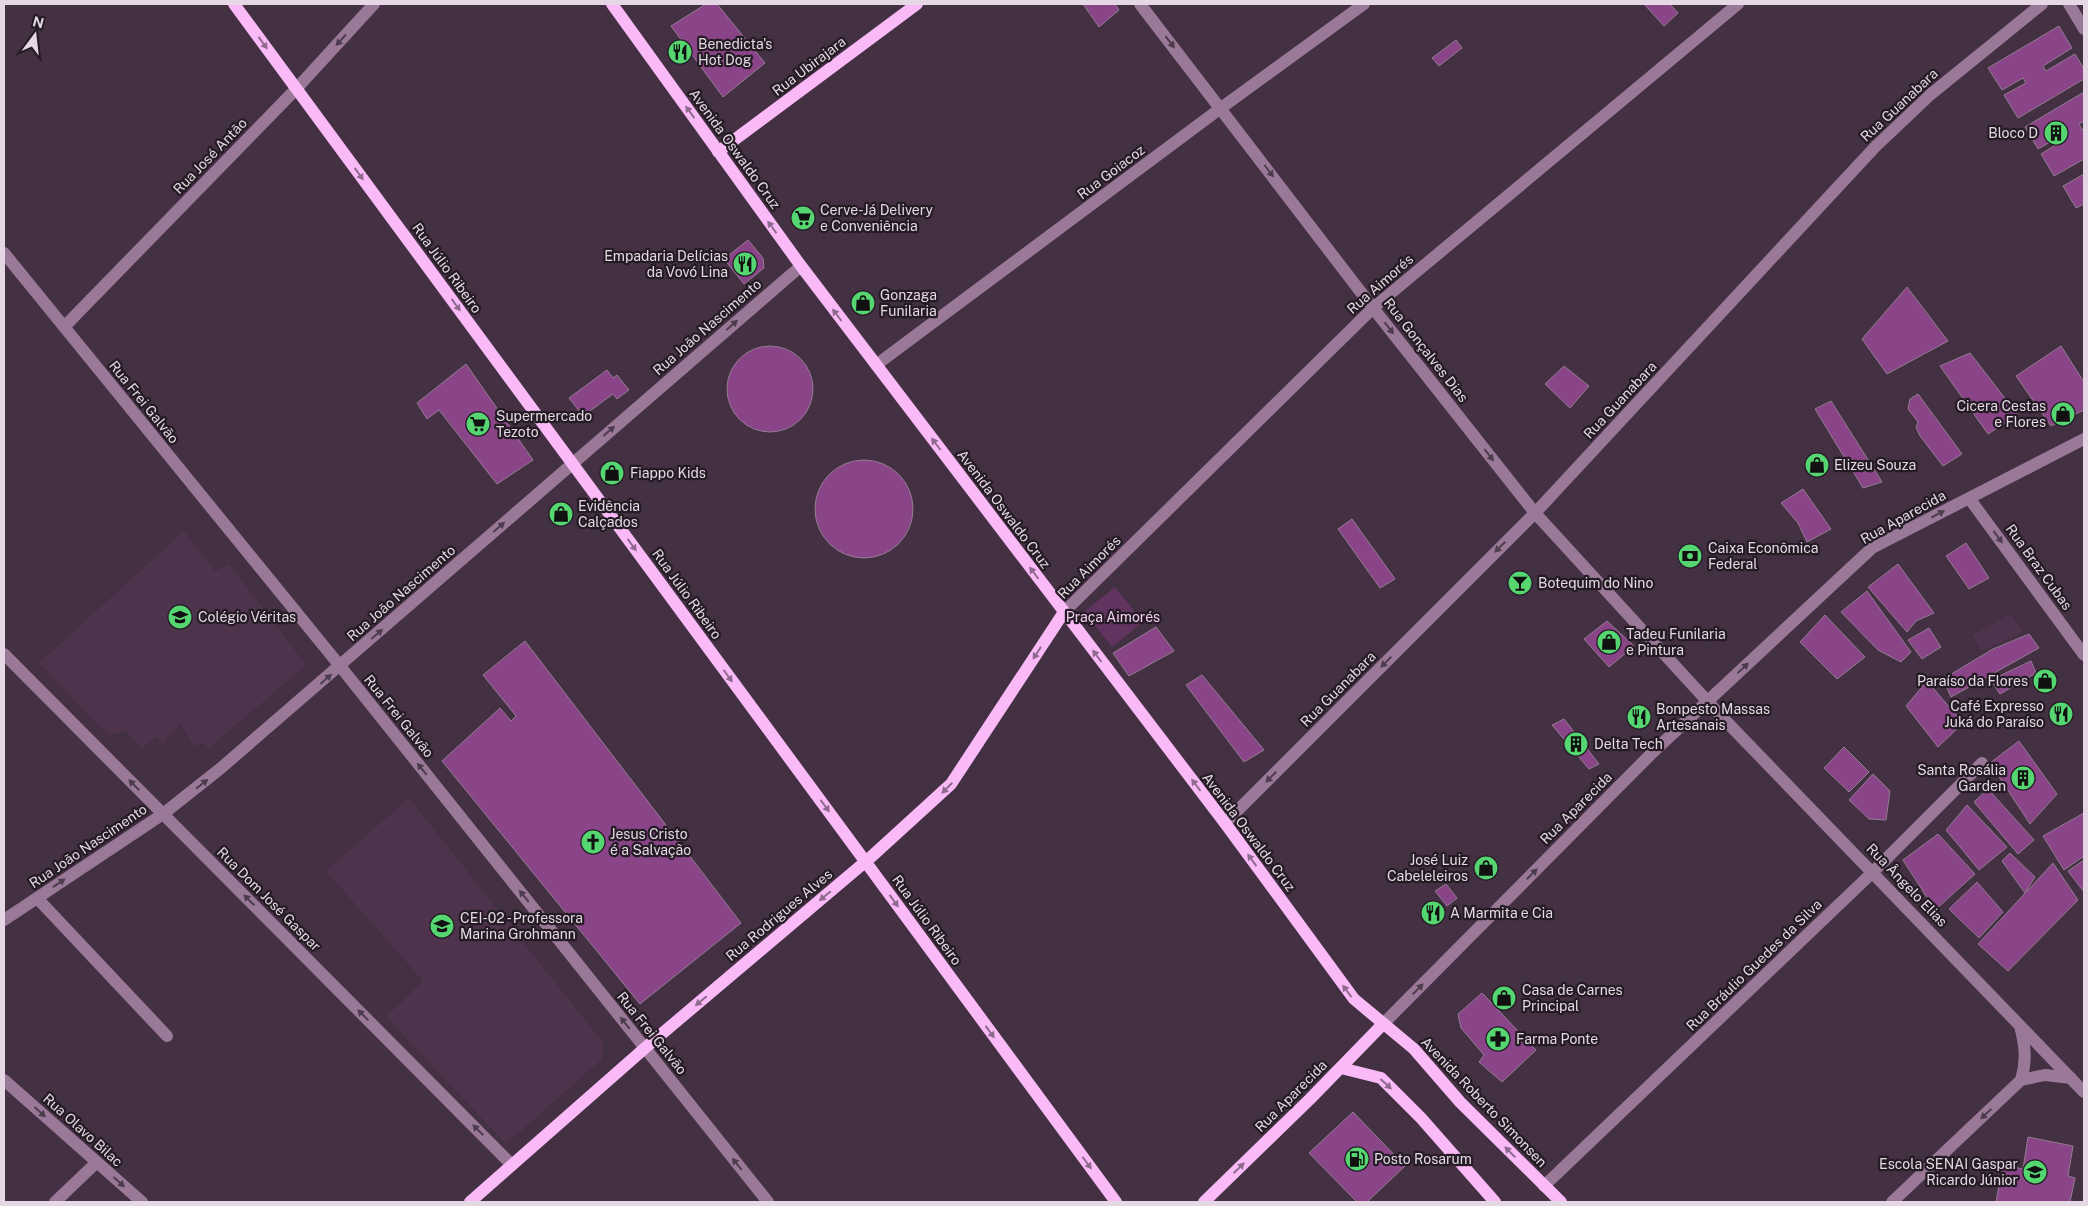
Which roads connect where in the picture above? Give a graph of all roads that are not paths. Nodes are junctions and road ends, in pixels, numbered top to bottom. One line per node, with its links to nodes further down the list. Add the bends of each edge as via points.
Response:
1 (234, 4): 11 (main road, Rua Júlio Ribeiro, one-way to 11)
2 (374, 4): 11 (street, Rua José Antão, one-way to 11)
3 (612, 4): 13 (main road, Avenida Oswaldo Cruz, one-way to 3)
4 (917, 4): 13 (main road, Rua Ubirajara)
5 (1140, 4): 12 (street, Rua Gonçalves Dias, one-way to 12)
6 (1364, 4): 12 (street, Rua Goiacoz)
7 (1738, 4): 16 (street, Rua Aimorés)
8 (2042, 4): 22 (street, Rua Guanabara, via 1931,94 1875,148)
9 (2069, 4): 10 (street)
10 (2084, 29)
11 (296, 88): 17 (street, Rua José Antão); 20 (main road, Rua Júlio Ribeiro, one-way to 20)
12 (1221, 108): 16 (street, Rua Gonçalves Dias, one-way to 16); 18 (street, Rua Goiacoz)
13 (718, 152): 15 (main road, Avenida Oswaldo Cruz, one-way to 13)
14 (4, 252): 17 (street, Rua Frei Galvão)
15 (801, 266): 18 (main road, Avenida Oswaldo Cruz, one-way to 15); 20 (street, Rua João Nascimento, one-way to 15)
16 (1373, 308): 22 (street, Rua Gonçalves Dias, one-way to 22); 23 (street, Rua Aimorés)
17 (64, 327): 26 (street, Rua Frei Galvão)
18 (876, 365): 23 (main road, Avenida Oswaldo Cruz, one-way to 18)
19 (2084, 439): 21 (street, Rua Aparecida)
20 (572, 463): 26 (street, Rua João Nascimento, one-way to 20); 31 (main road, Rua Júlio Ribeiro, one-way to 31)
21 (1969, 498): 25 (street, Rua Braz Cubas, one-way to 25); 27 (street, Rua Aparecida, one-way to 21, via 1872,548)
22 (1535, 513): 27 (street, Rua Gonçalves Dias); 30 (street, Rua Guanabara, one-way to 30)
23 (1064, 612): 30 (main road, Avenida Oswaldo Cruz, one-way to 23); 31 (main road, Rua Rodrigues Alves, one-way to 31, via 951,784)
24 (4, 654): 29 (street, Rua Dom José Gaspar, one-way to 24)
25 (2084, 655)
26 (340, 666): 29 (street, Rua João Nascimento, one-way to 26); 38 (street, Rua Frei Galvão, one-way to 26)
27 (1707, 701): 32 (street, Rua Ângelo Elias); 35 (street, Rua Aparecida, one-way to 27)
28 (1982, 763): 32 (street, Rua Bráulio Guedes da Silva)
29 (163, 814): 33 (street, Rua João Nascimento, one-way to 29); 45 (street, Rua Dom José Gaspar, one-way to 29)
30 (1226, 823): 35 (main road, Avenida Oswaldo Cruz, one-way to 30, via 1354,999)
31 (865, 862): 38 (main road, Rua Rodrigues Alves, one-way to 38); 51 (main road, Rua Júlio Ribeiro, one-way to 51)
32 (1873, 872): 36 (street, Rua Ângelo Elias); 46 (street, Rua Bráulio Guedes da Silva)
33 (37, 898): 34 (street, Rua João Nascimento); 37 (street)
34 (4, 920)
35 (1383, 1024): 39 (main road, Rua Aparecida); 46 (main road, Avenida Roberto Simonsen, one-way to 35, via 1460,1102 1414,1049)
36 (2019, 1024): 40 (street, Rua Ângelo Elias); 42 (street, via 2026,1056)
37 (167, 1036)
38 (645, 1048): 45 (main road, Rua Rodrigues Alves); 50 (street, Rua Frei Galvão, one-way to 38)
39 (1341, 1068): 52 (main road, Rua Aparecida, one-way to 39); 53 (main road, one-way to 53, via 1381,1078 1421,1118)
40 (2070, 1078): 42 (street, via 2045,1074); 43 (street, Rua Ângelo Elias)
41 (4, 1080): 44 (street, Rua Olavo Bilac, one-way to 44)
42 (2022, 1080): 55 (street, one-way to 55)
43 (2084, 1092)
44 (97, 1162): 47 (street); 48 (street, Rua Olavo Bilac, one-way to 48)
45 (512, 1165): 49 (main road, Rua Rodrigues Alves)
46 (1544, 1186): 54 (main road, Avenida Roberto Simonsen)
47 (55, 1202)
48 (142, 1202)
49 (470, 1202)
50 (768, 1202)
51 (1116, 1202)
52 (1204, 1202)
53 (1494, 1202)
54 (1561, 1202)
55 (1892, 1202)

